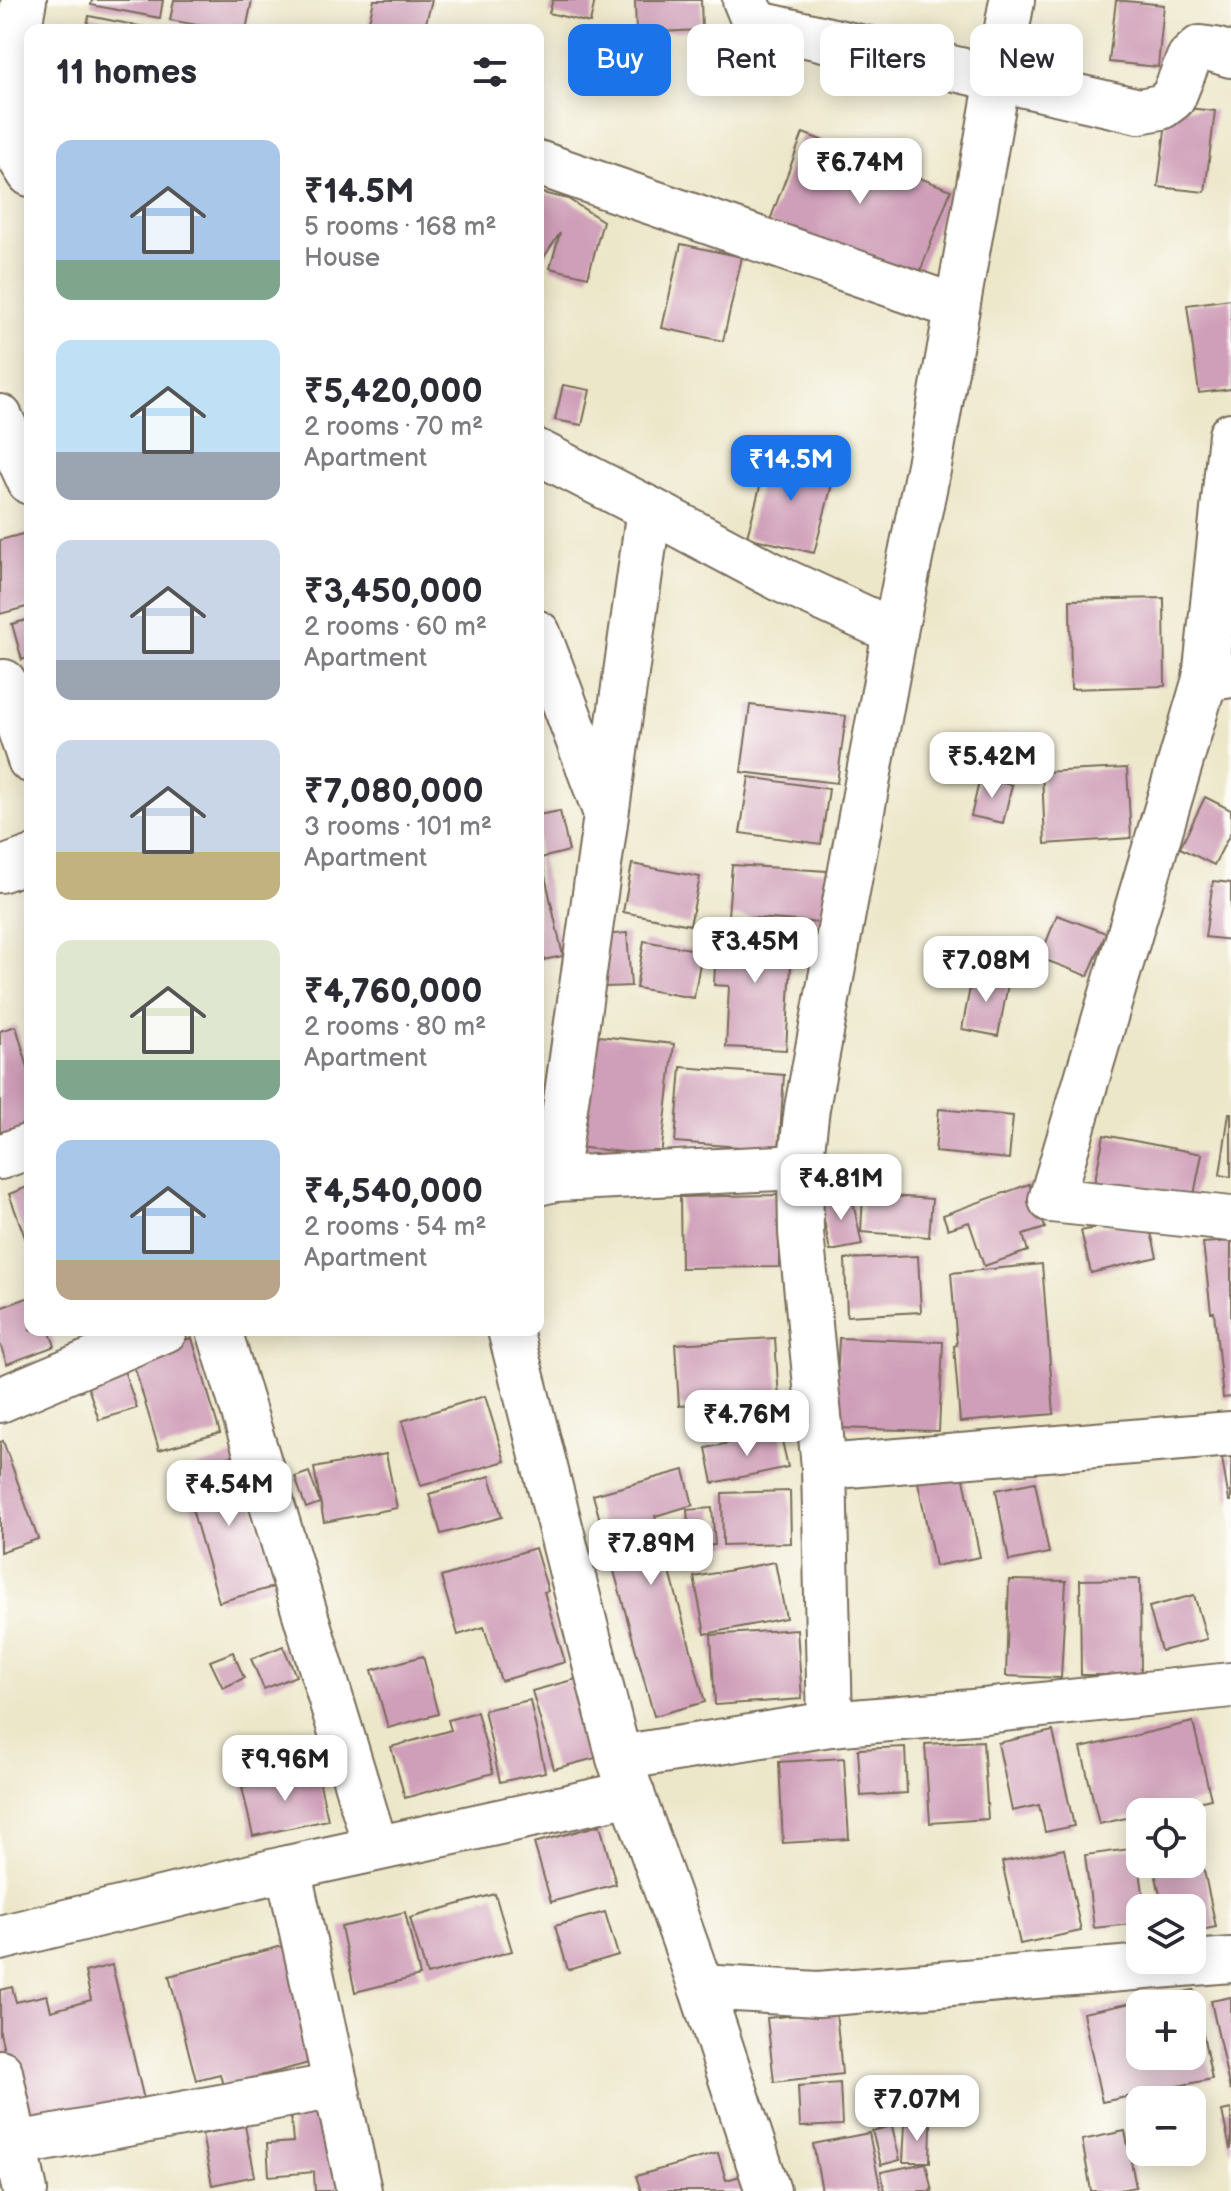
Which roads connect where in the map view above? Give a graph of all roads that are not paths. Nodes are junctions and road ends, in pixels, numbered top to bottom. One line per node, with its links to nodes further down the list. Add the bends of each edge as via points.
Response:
1 (24, 0): 6 (street)
2 (745, 0): 7 (street, via 752,17 763,25)
3 (1012, 0): 4 (street)
4 (1007, 24)
5 (1231, 55): 9 (street, via 1200,48 1189,58 1173,98 1161,107 1139,111)
6 (6, 64): 11 (street)
7 (970, 72)
8 (993, 96): 12 (street)
9 (1074, 96)
10 (544, 165): 12 (street)
11 (15, 169)
12 (956, 307): 18 (street)
13 (0, 417): 16 (street)
14 (1231, 435): 20 (street)
15 (544, 455): 17 (street)
16 (18, 477)
17 (649, 509): 18 (street, via 784,581); 23 (street)
18 (895, 632): 28 (street)
19 (544, 649): 23 (street)
20 (1218, 677): 30 (street, via 1051,1200)
21 (11, 680): 22 (street)
22 (24, 735)
23 (606, 814): 29 (street)
24 (24, 861): 25 (street)
25 (0, 870)
26 (24, 1148): 27 (street)
27 (0, 1157)
28 (800, 1167): 29 (street); 36 (street, via 801,1233)
29 (546, 1181)
30 (1231, 1219)
31 (151, 1336): 34 (street)
32 (221, 1336): 40 (street)
33 (512, 1336): 39 (street)
34 (0, 1400)
35 (1231, 1434): 36 (street)
36 (824, 1467): 38 (street)
37 (1231, 1685): 38 (street)
38 (830, 1724): 39 (street)
39 (625, 1776): 40 (street); 44 (street)
40 (376, 1848): 41 (street)
41 (288, 1868): 42 (street); 46 (street)
42 (0, 1938)
43 (1231, 1960): 44 (street, via 818,1994)
44 (701, 1987): 50 (street)
45 (0, 2072): 47 (street)
46 (336, 2086): 47 (street); 49 (street)
47 (7, 2146): 48 (street)
48 (25, 2191)
49 (359, 2191)
50 (768, 2191)

